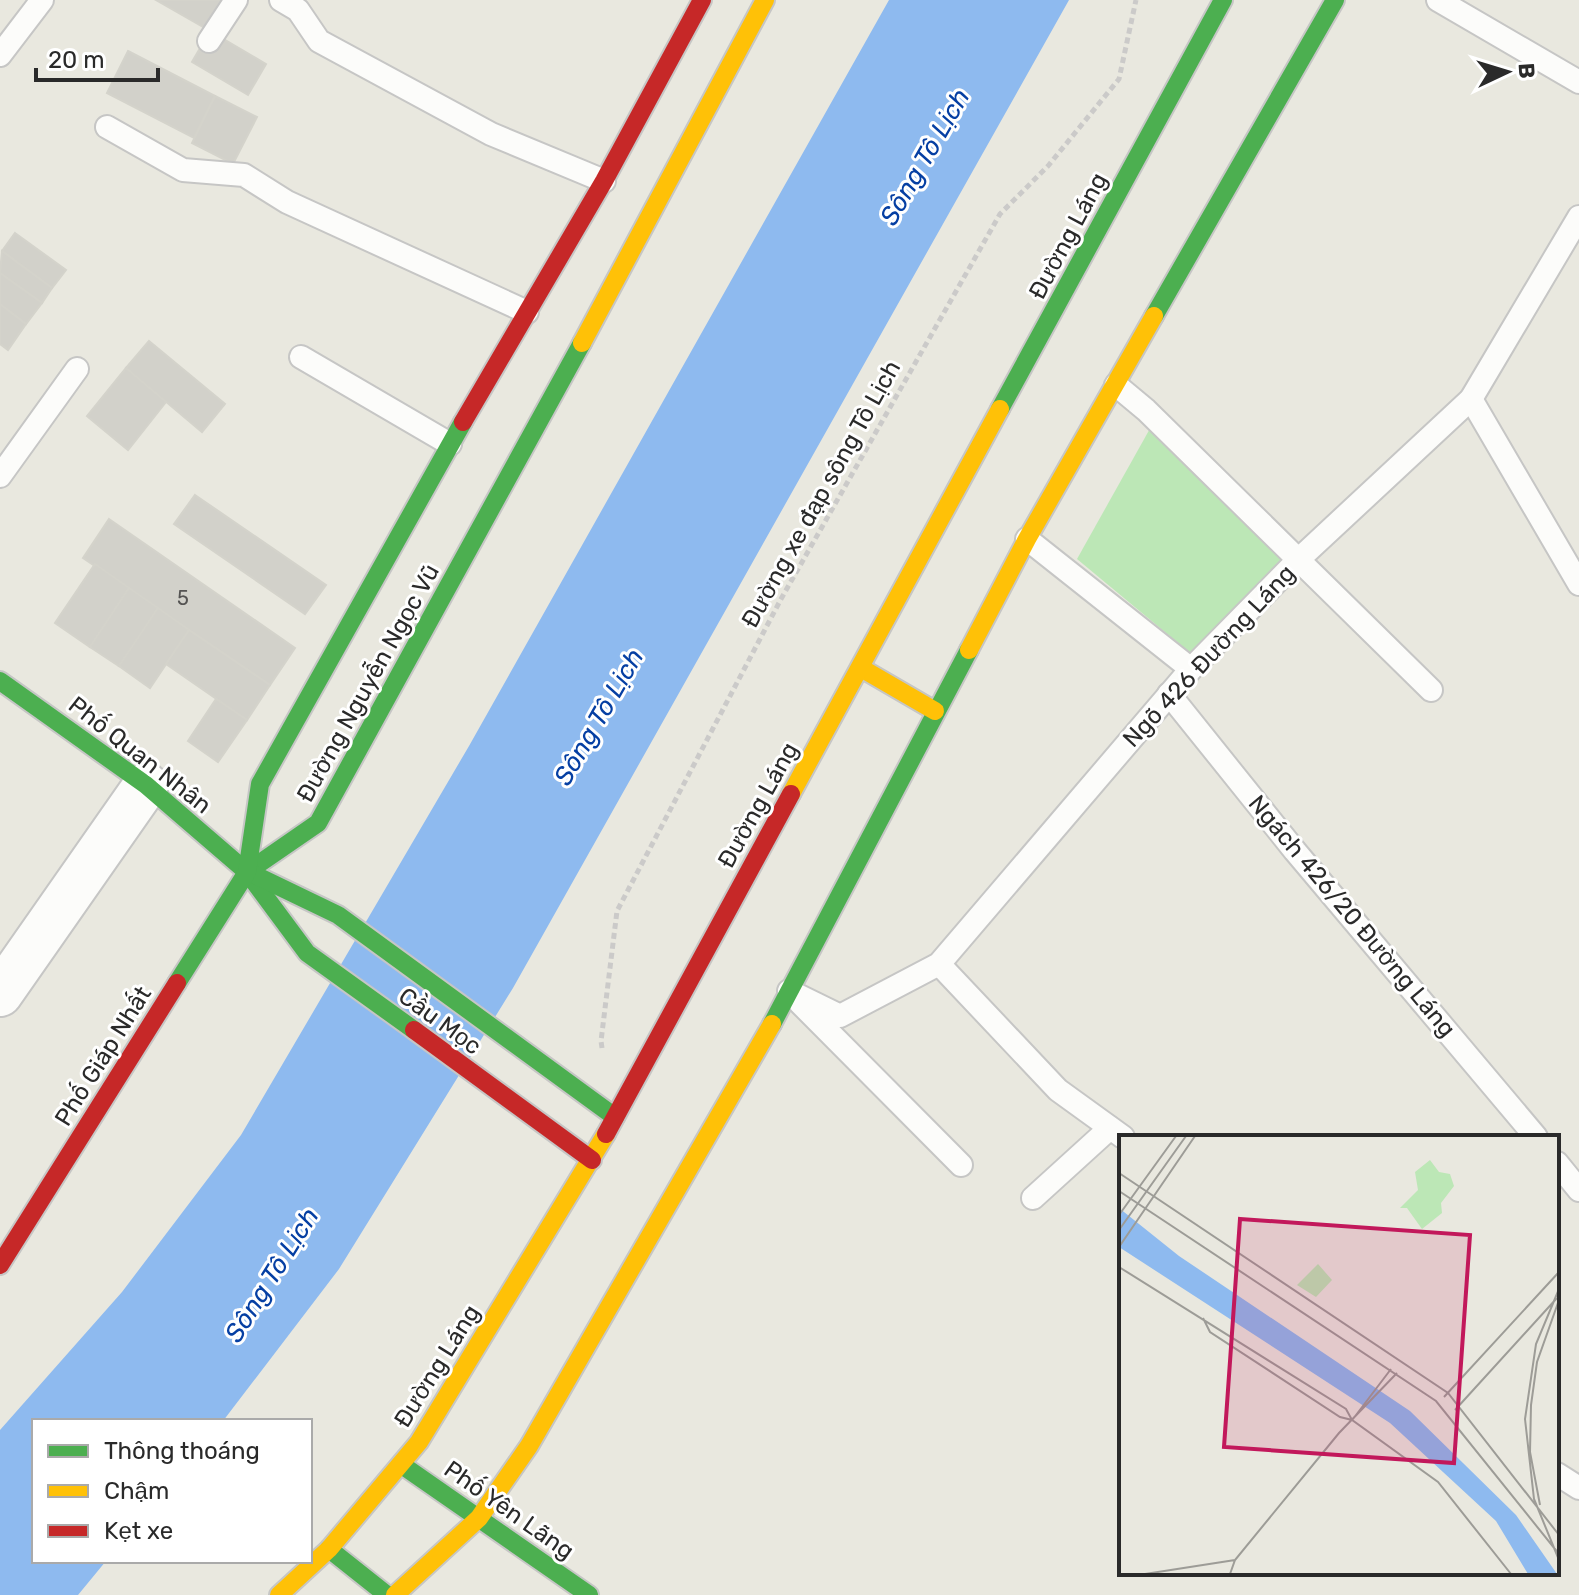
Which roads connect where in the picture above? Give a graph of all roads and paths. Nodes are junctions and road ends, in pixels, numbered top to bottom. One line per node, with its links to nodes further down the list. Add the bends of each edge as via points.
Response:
1 (42, 0): 11 (lane)
2 (236, 0): 10 (lane)
3 (281, 0): 14 (lane, via 298,10 319,41 491,134)
4 (702, 0): 14 (main road, Đường Nguyễn Ngọc Vũ)
5 (765, 0): 33 (main road, Đường Nguyễn Ngọc Vũ, via 318,823)
6 (1136, 0): 39 (path, Đường xe đạp sông Tô Lịch, via 1119,79 1048,166 1000,214 781,599 617,911)
7 (1223, 0): 26 (main road, Đường Láng)
8 (1335, 0): 19 (main road)
9 (1438, 0): 12 (lane)
10 (209, 41)
11 (0, 55)
12 (1579, 82)
13 (107, 127): 16 (lane, via 183,170 244,175 287,202)
14 (604, 181): 16 (main road, Đường Nguyễn Ngọc Vũ)
15 (1579, 217): 20 (lane, Ngõ 426 Đường Láng)
16 (527, 312): 21 (main road, Đường Nguyễn Ngọc Vũ)
17 (301, 357): 21 (lane)
18 (77, 369): 22 (lane)
19 (1116, 385): 23 (main road); 24 (lane)
20 (1471, 399): 24 (lane, Ngõ 426 Đường Láng); 25 (lane)
21 (450, 444): 33 (main road, Đường Nguyễn Ngọc Vũ, via 260,784)
22 (0, 476)
23 (1027, 539): 27 (lane); 31 (main road)
24 (1298, 560): 27 (lane, Ngõ 426 Đường Láng); 29 (lane)
25 (1579, 584)
26 (861, 668): 31 (main road); 40 (main road, Đường Láng)
27 (1191, 669): 30 (lane, Ngõ 426 Đường Láng)
28 (0, 681): 32 (main road, Phố Quan Nhân)
29 (1431, 690)
30 (1169, 694): 36 (lane, Ngõ 426 Đường Láng); 42 (lane, Ngách 426/20 Đường Láng)
31 (935, 711): 37 (main road)
32 (146, 785): 33 (main road, Phố Quan Nhân); 38 (street)
33 (247, 872): 34 (main road, Phố Quan Nhân); 35 (main road, Phố Quan Nhân); 48 (main road, Phố Giáp Nhất)
34 (338, 915): 40 (main road, Cầu Mọc)
35 (307, 953): 43 (main road, Cầu Mọc)
36 (939, 964): 37 (lane, Ngõ 426 Đường Láng, via 840,1016); 41 (lane, via 1058,1090)
37 (789, 991): 44 (lane); 52 (main road, via 529,1446)
38 (0, 994)
39 (601, 1041)
40 (615, 1117): 43 (main road, Đường Láng)
41 (1117, 1132): 47 (lane)
42 (1534, 1135)
43 (592, 1160): 49 (main road, Đường Láng)
44 (961, 1165)
45 (1559, 1165): 46 (lane)
46 (1579, 1190)
47 (1033, 1198)
48 (0, 1265)
49 (402, 1465): 52 (main road, Phố Yên Lãng); 53 (main road, Đường Láng)
50 (1559, 1475): 51 (lane)
51 (1579, 1488)
52 (479, 1518): 56 (main road); 57 (main road, Phố Yên Lãng)
53 (329, 1549): 54 (main road, Đường Láng); 55 (main road)
54 (279, 1595)
55 (387, 1595)
56 (395, 1595)
57 (589, 1595)

